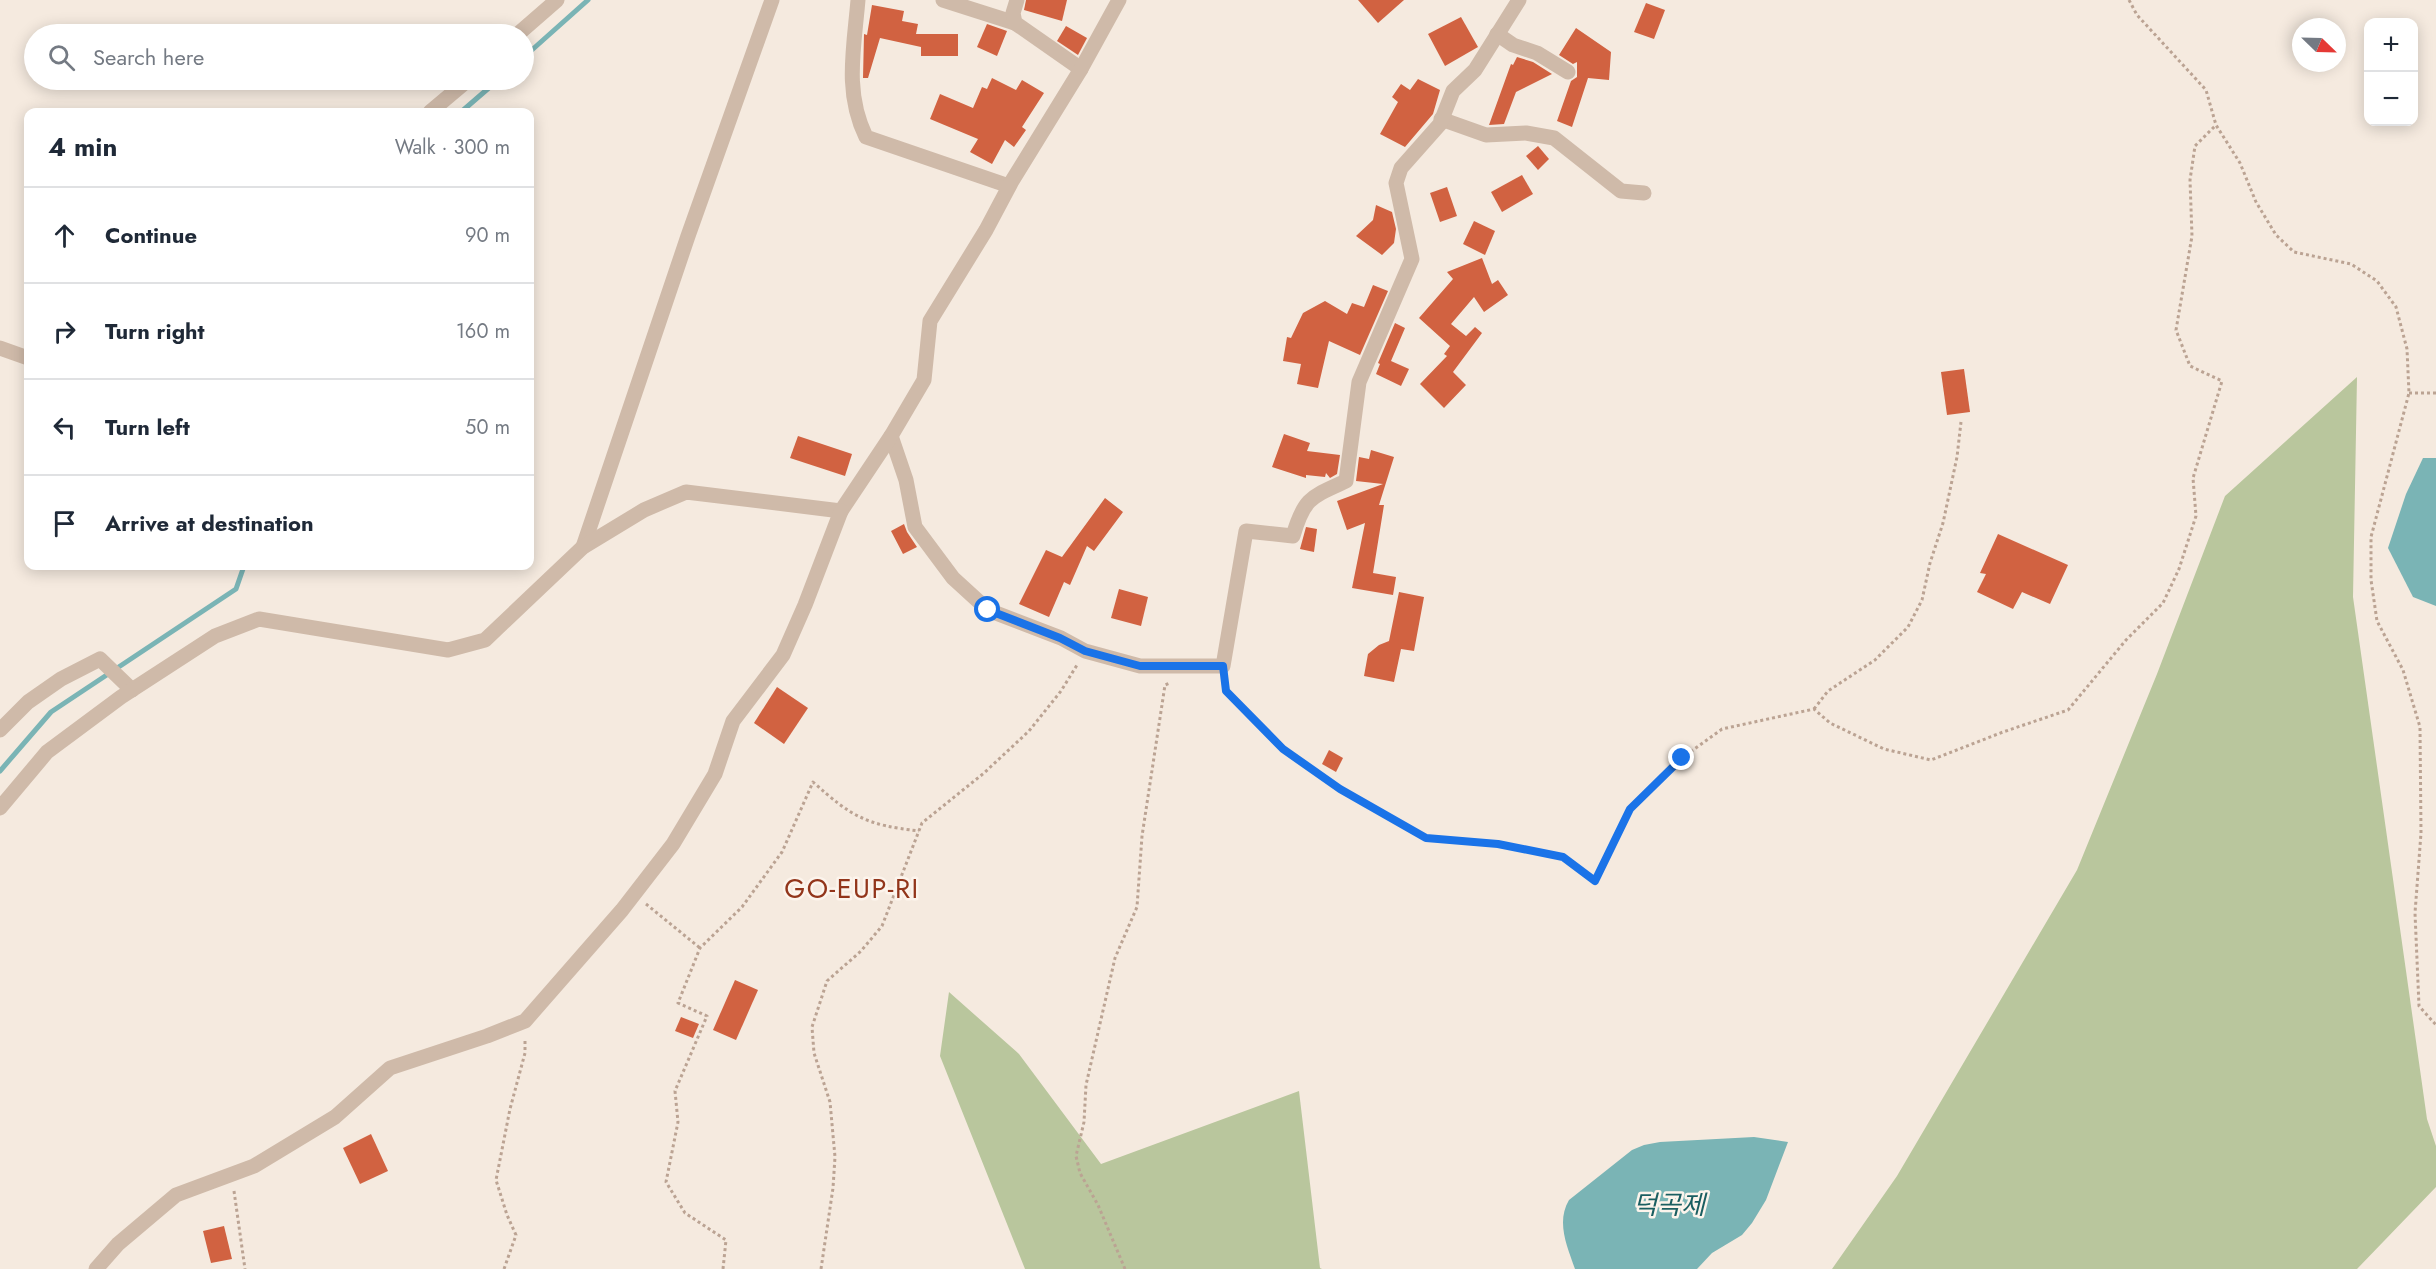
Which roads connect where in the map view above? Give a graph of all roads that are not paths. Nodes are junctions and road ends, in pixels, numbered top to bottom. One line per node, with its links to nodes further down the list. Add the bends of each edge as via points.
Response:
1 (557, 0): 8 (street)
2 (772, 0): 22 (street)
3 (858, 0): 16 (street, via 851,90 859,123 867,137)
4 (944, 0): 9 (street)
5 (1017, 0): 9 (street)
6 (1119, 0): 11 (street)
7 (1519, 0): 10 (street)
8 (529, 24)
9 (1015, 24): 11 (street)
10 (1497, 34): 12 (street); 15 (street, via 1475,70 1453,92)
11 (1081, 69): 16 (street)
12 (1568, 72)
13 (456, 90): 14 (street)
14 (435, 108)
15 (1441, 119): 17 (street, via 1486,135 1526,133 1554,138 1621,191); 20 (street, via 1401,168 1396,183 1412,259 1359,382 1346,481 1315,495 1300,510 1293,537 1246,531 1223,666 1140,666 1085,651 988,610 952,578 915,527 906,480)
16 (1009, 186): 20 (street, via 930,321 924,380)
17 (1644, 193)
18 (0, 348): 19 (street)
19 (24, 357)
20 (891, 436): 21 (street)
21 (841, 511): 22 (street, via 686,492 644,510); 26 (street, via 783,655 732,721 715,774 673,844 525,1021 390,1068 335,1117 254,1166 176,1195 118,1244)
22 (583, 547): 23 (street, via 485,640 448,650 259,619 216,636)
23 (132, 690): 24 (street, via 100,659 28,702); 25 (street, via 47,752)
24 (0, 730)
25 (0, 808)
26 (96, 1269)

